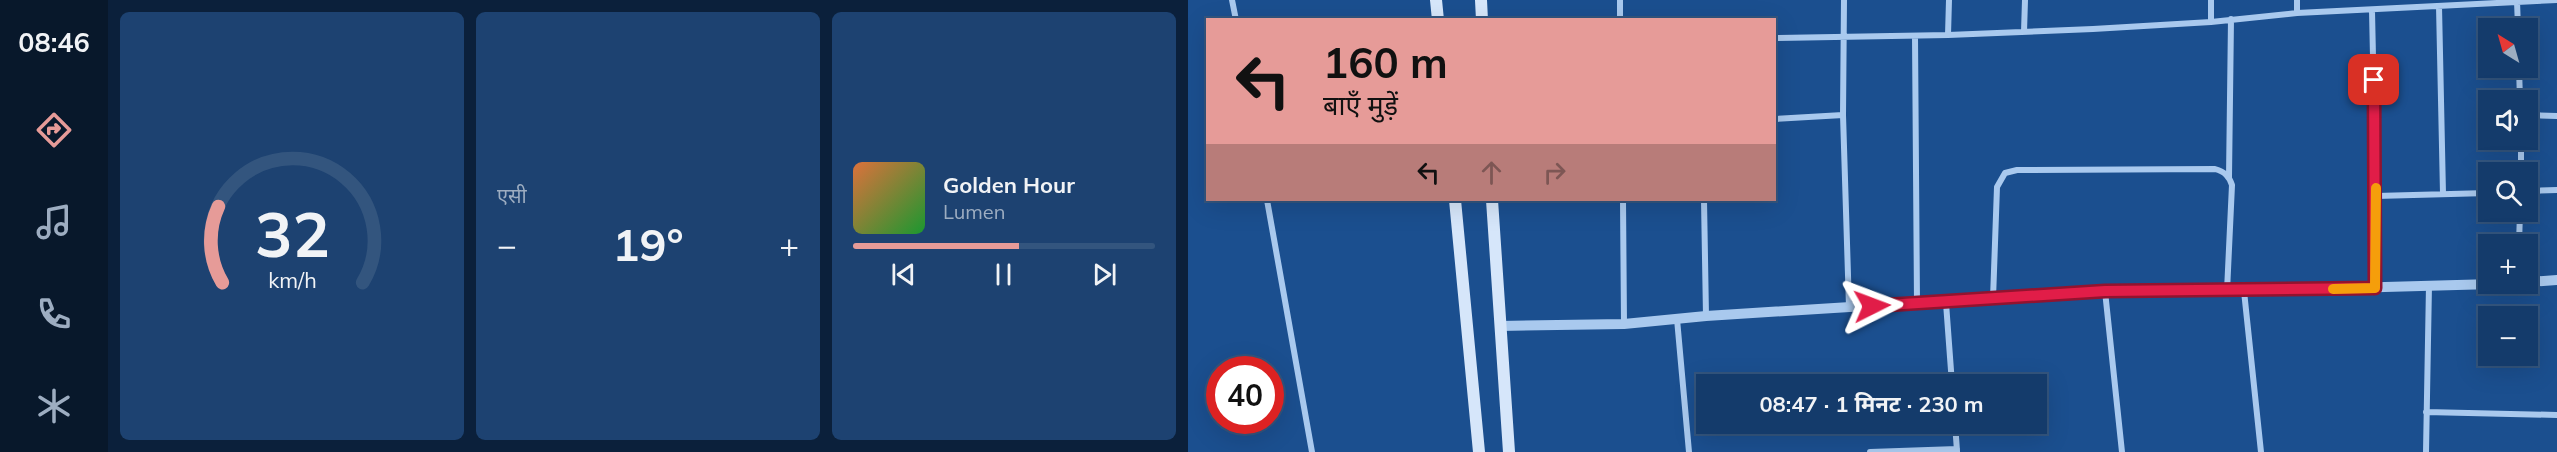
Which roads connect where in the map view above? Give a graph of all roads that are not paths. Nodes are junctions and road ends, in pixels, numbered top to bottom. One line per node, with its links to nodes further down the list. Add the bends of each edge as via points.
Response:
1 (1232, 0): 15 (street)
2 (1436, 0): 16 (main road)
3 (1481, 0): 17 (main road)
4 (1620, 0): 18 (street)
5 (1844, 0): 24 (street)
6 (1948, 0): 23 (street)
7 (2025, 0): 22 (street)
8 (2211, 0): 21 (street)
9 (2297, 0): 14 (street)
10 (2557, 0): 11 (street)
11 (2517, 1): 12 (street); 19 (street)
12 (2439, 6): 13 (street); 35 (street)
13 (2372, 11): 14 (street); 36 (street)
14 (2297, 13): 20 (street)
15 (1236, 18)
16 (1438, 18)
17 (1482, 18)
18 (1620, 18)
19 (2518, 18)
20 (2231, 20): 21 (street); 31 (street)
21 (2211, 22): 22 (street)
22 (2024, 32): 23 (street)
23 (1948, 35): 25 (street)
24 (1842, 36): 25 (street); 26 (street); 27 (street)
25 (1915, 36): 52 (street)
26 (1776, 38)
27 (1844, 115): 30 (street); 53 (street)
28 (2538, 115): 29 (street)
29 (2557, 116)
30 (1776, 119)
31 (2229, 177): 48 (street, via 2232,185); 50 (street, via 2215,169 2005,173 1997,187)
32 (2557, 190): 33 (street)
33 (2538, 191)
34 (2478, 193): 35 (street)
35 (2443, 194): 36 (street)
36 (2376, 196): 46 (street)
37 (1267, 201): 63 (street)
38 (1455, 201): 64 (main road)
39 (1492, 201): 57 (main road)
40 (1623, 201): 56 (street)
41 (1704, 201): 54 (street)
42 (2557, 280): 43 (street)
43 (2538, 281)
44 (2478, 284): 45 (street)
45 (2429, 285): 46 (street); 59 (street)
46 (2375, 288): 49 (street)
47 (2105, 291): 48 (street); 50 (street); 68 (street)
48 (2227, 291): 49 (street)
49 (2244, 291): 69 (street)
50 (1993, 299): 51 (street)
51 (1946, 303): 52 (street); 58 (street)
52 (1917, 304): 53 (street)
53 (1849, 307): 54 (street)
54 (1706, 316): 55 (street)
55 (1677, 319): 56 (street); 66 (street)
56 (1624, 324): 57 (street)
57 (1500, 326): 65 (main road)
58 (1951, 374)
59 (2426, 412): 60 (street); 70 (street)
60 (2557, 415)
61 (1956, 434): 62 (street)
62 (1957, 451): 67 (street)
63 (1312, 452)
64 (1479, 452)
65 (1509, 452)
66 (1689, 452)
67 (1870, 452)
68 (2122, 452)
69 (2261, 452)
70 (2426, 452)

